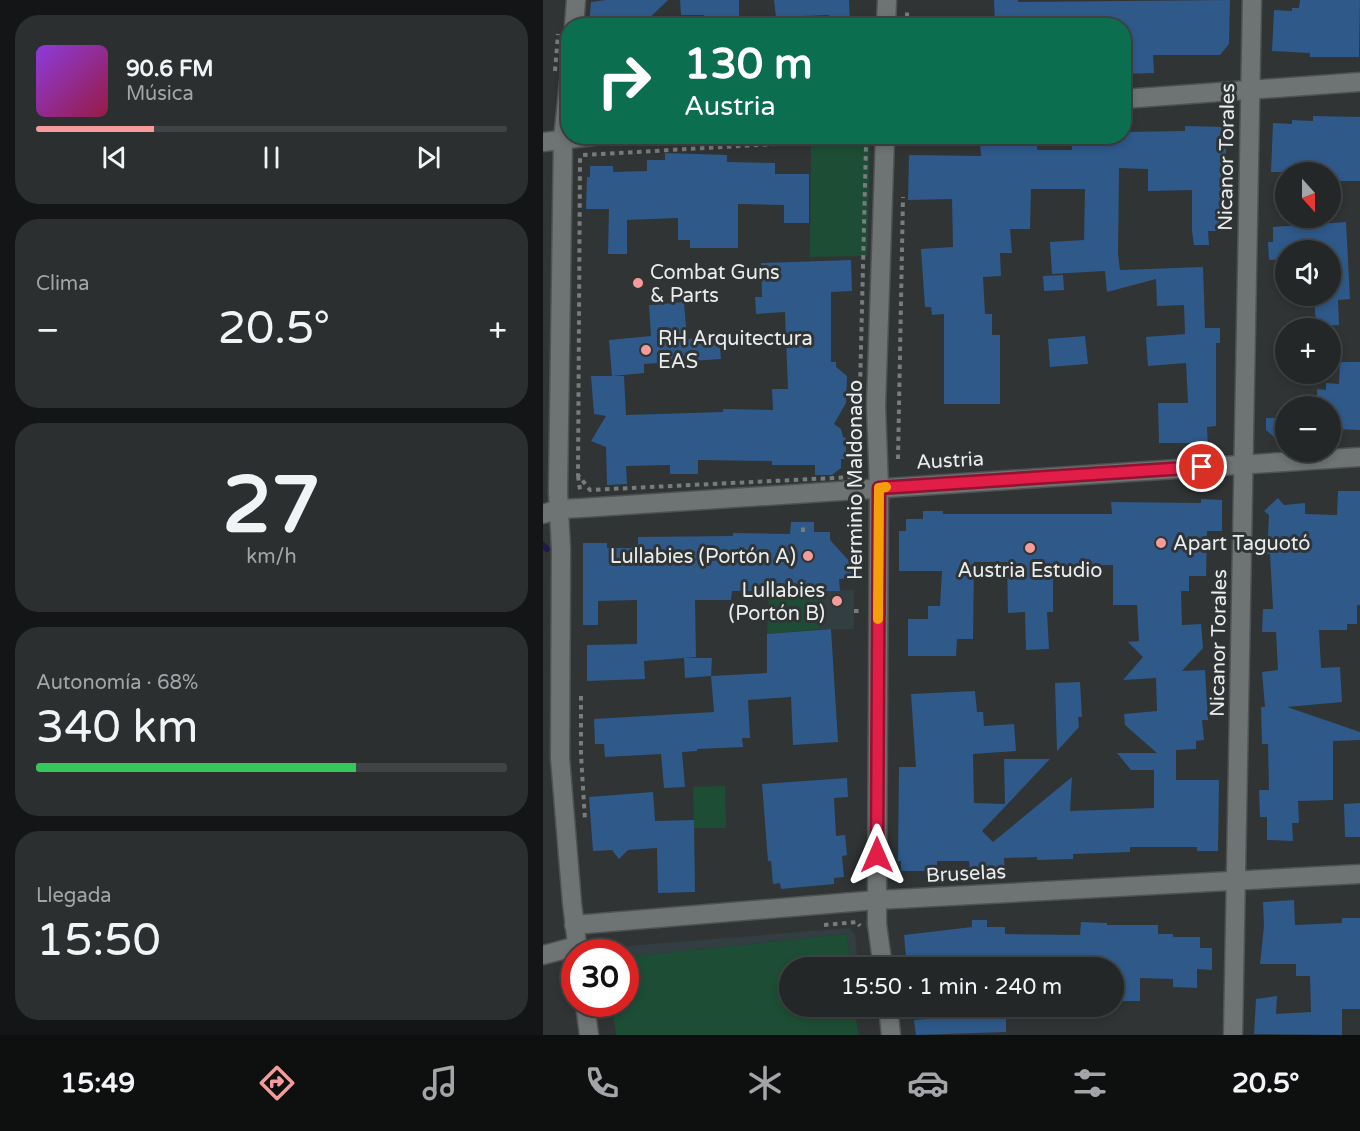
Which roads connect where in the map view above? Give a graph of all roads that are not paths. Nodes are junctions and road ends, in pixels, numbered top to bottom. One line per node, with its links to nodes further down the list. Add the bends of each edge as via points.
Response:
1 (576, 0): 4 (street)
2 (887, 0): 5 (street)
3 (1252, 0): 7 (street, Nicanor Torales)
4 (570, 18)
5 (887, 18)
6 (1360, 82): 7 (street)
7 (1250, 91): 8 (street); 14 (street, Nicanor Torales)
8 (1131, 98)
9 (561, 139): 10 (street)
10 (543, 142)
11 (563, 144): 16 (street)
12 (885, 144): 15 (street, Herminio Maldonado, via 876,406)
13 (1360, 457): 14 (street, Austria)
14 (1243, 465): 15 (street, Austria); 18 (street, Nicanor Torales)
15 (879, 488): 16 (street, Austria); 19 (street, Herminio Maldonado)
16 (551, 511): 20 (street, via 559,758)
17 (1360, 874): 18 (street, Bruselas)
18 (1236, 882): 19 (street, Bruselas); 29 (street, Nicanor Torales)
19 (877, 900): 20 (street, Bruselas); 24 (street, Herminio Maldonado)
20 (574, 925): 21 (street)
21 (576, 939)
22 (561, 952): 23 (street)
23 (543, 956)
24 (882, 957)
25 (582, 1017): 27 (street)
26 (889, 1017): 28 (street)
27 (589, 1035)
28 (891, 1035)
29 (1233, 1035)

